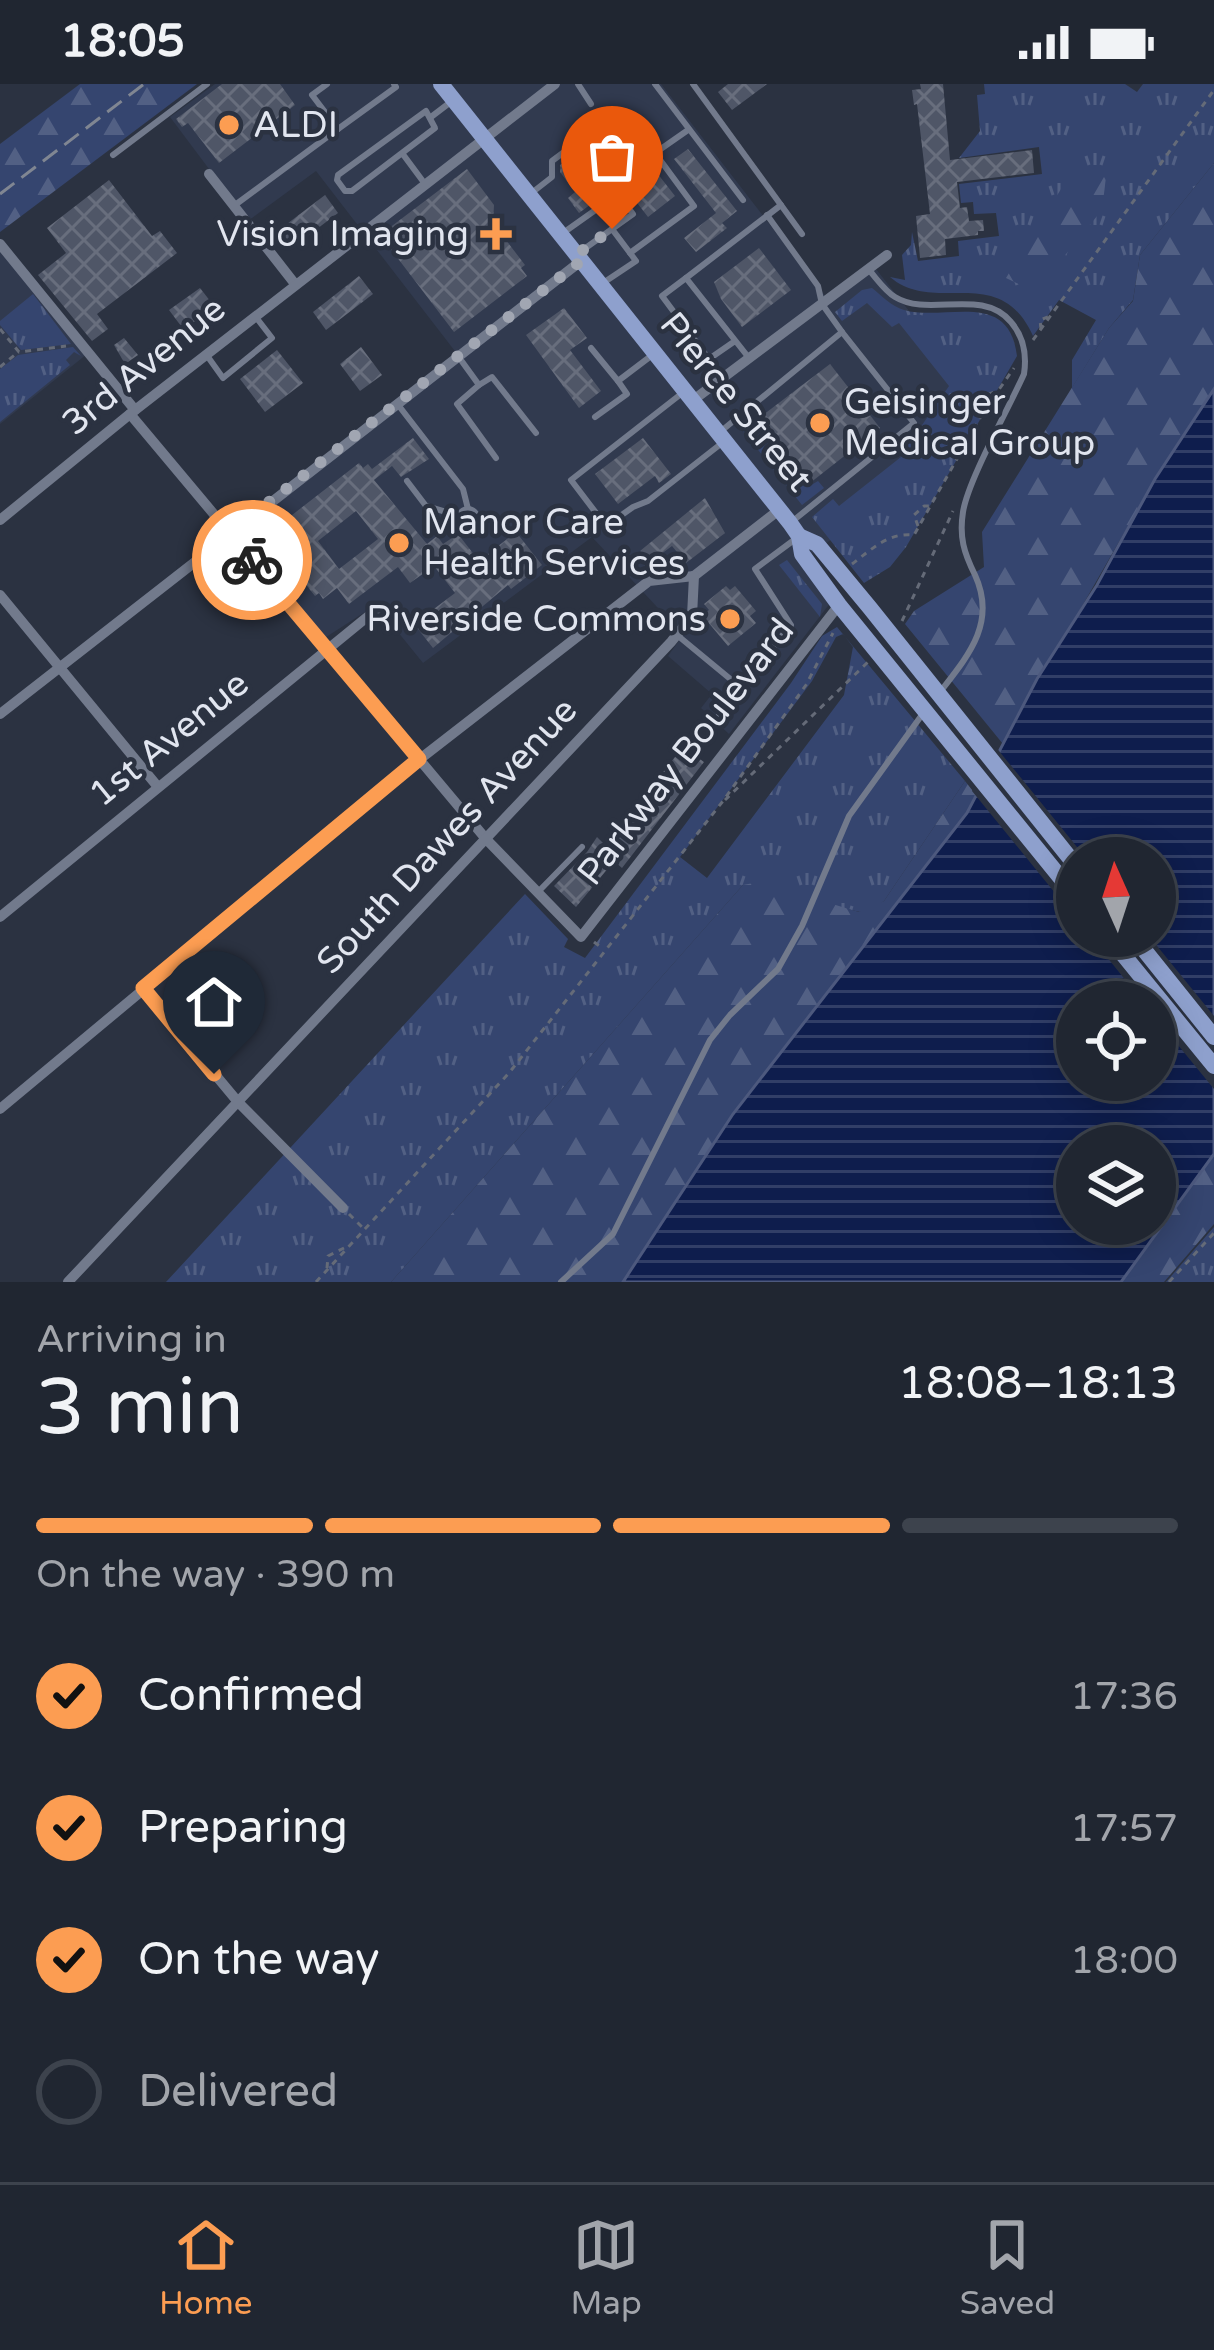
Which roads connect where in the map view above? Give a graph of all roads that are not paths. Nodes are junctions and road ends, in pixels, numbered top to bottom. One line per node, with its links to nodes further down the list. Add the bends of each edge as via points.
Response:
1 (206, 84): 18 (lane)
2 (304, 84): 10 (lane)
3 (327, 84): 10 (lane)
4 (394, 84): 14 (lane)
5 (441, 84): 11 (main road, Pierce Street)
6 (555, 84): 16 (street, 3rd Avenue)
7 (578, 84): 12 (lane)
8 (655, 84): 15 (lane)
9 (693, 84): 24 (lane)
10 (312, 95): 14 (lane)
11 (454, 99): 13 (lane); 16 (main road, Pierce Street)
12 (591, 104)
13 (431, 117): 17 (lane, via 435,128); 17 (lane, via 422,111 337,180 352,191)
14 (338, 129): 25 (lane)
15 (688, 130): 23 (lane); 31 (lane, via 655,153 694,206)
16 (484, 138): 21 (street, 3rd Avenue); 22 (main road, Pierce Street)
17 (402, 153): 21 (lane)
18 (113, 155)
19 (605, 162): 22 (lane, via 626,138 620,118 552,161 552,177)
20 (209, 174): 25 (street)
21 (425, 184): 36 (street, 3rd Avenue)
22 (529, 195): 29 (main road, Pierce Street)
23 (743, 200)
24 (781, 205): 26 (lane); 28 (lane)
25 (233, 206): 36 (street)
26 (766, 215): 35 (lane); 38 (lane, via 818,286)
27 (612, 229): 29 (lane, via 633,214 618,194); 31 (lane); 33 (lane)
28 (802, 234)
29 (560, 235): 33 (main road, Pierce Street)
30 (0, 244): 51 (street)
31 (630, 253): 37 (lane, via 636,261)
32 (886, 254): 34 (street)
33 (579, 258): 37 (main road, Pierce Street); 45 (street)
34 (868, 270): 38 (street); 89 (lane, via 894,297 979,305 1003,312 1020,333 1024,374 964,506 963,552 984,622 849,816 778,969 710,1040 614,1234)
35 (686, 278): 41 (lane); 41 (lane, via 662,296 709,359)
36 (295, 284): 39 (street, 3rd Avenue)
37 (600, 285): 44 (main road, Pierce Street)
38 (822, 304): 40 (lane); 46 (street)
39 (255, 316): 43 (street, 3rd Avenue); 43 (lane, via 272,338 224,378)
40 (842, 332): 54 (lane); 60 (lane, via 914,423)
41 (736, 341): 46 (lane)
42 (591, 348): 47 (lane)
43 (206, 354): 51 (street, 3rd Avenue)
44 (654, 354): 47 (lane); 49 (main road, Pierce Street)
45 (458, 356): 48 (lane); 50 (street)
46 (749, 358): 49 (street)
47 (618, 381): 52 (lane, via 627,394)
48 (479, 385): 53 (lane, via 492,377); 55 (lane, via 457,404)
49 (688, 396): 54 (main road, Pierce Street); 54 (lane, via 571,480 606,526)
50 (397, 404): 57 (lane, via 464,489); 61 (street)
51 (133, 412): 59 (street, 3rd Avenue); 61 (street)
52 (596, 417)
53 (536, 433)
54 (721, 438): 60 (main road, Pierce Street)
55 (496, 458)
56 (406, 481): 58 (lane, via 426,506)
57 (467, 509): 58 (lane); 58 (lane, via 476,514 474,524)
58 (460, 516)
59 (0, 520)
60 (789, 523): 62 (street); 64 (main road, Pierce Street); 69 (lane, via 754,569 791,625); 75 (main road, Pierce Street, via 817,544)
61 (229, 533): 67 (street); 68 (street)
62 (694, 576): 66 (street, South Dawes Avenue, via 692,616); 72 (street, via 649,581)
63 (0, 596): 68 (street)
64 (839, 605): 77 (main road, Pierce Street, via 846,624); 78 (street, Parkway Boulevard, via 581,937)
65 (377, 609): 67 (street, 1st Avenue)
66 (677, 634): 69 (lane); 74 (street, South Dawes Avenue)
67 (327, 648): 72 (street); 73 (street, 1st Avenue)
68 (59, 665): 70 (street); 73 (street)
69 (740, 687): 71 (lane)
70 (0, 714)
71 (719, 714)
72 (419, 759): 74 (street); 82 (street)
73 (158, 787): 79 (street, 1st Avenue)
74 (486, 839): 78 (street); 85 (street, South Dawes Avenue)
75 (1056, 841)
76 (582, 847): 78 (lane)
77 (1056, 873)
78 (538, 892)
79 (0, 917)
80 (1125, 957): 84 (main road)
81 (1149, 957): 83 (main road)
82 (143, 988): 85 (street); 86 (street)
83 (1214, 1037)
84 (1214, 1066)
85 (238, 1102): 87 (street); 88 (street, South Dawes Avenue)
86 (0, 1109)
87 (343, 1208)
88 (68, 1282)
89 (561, 1282)

